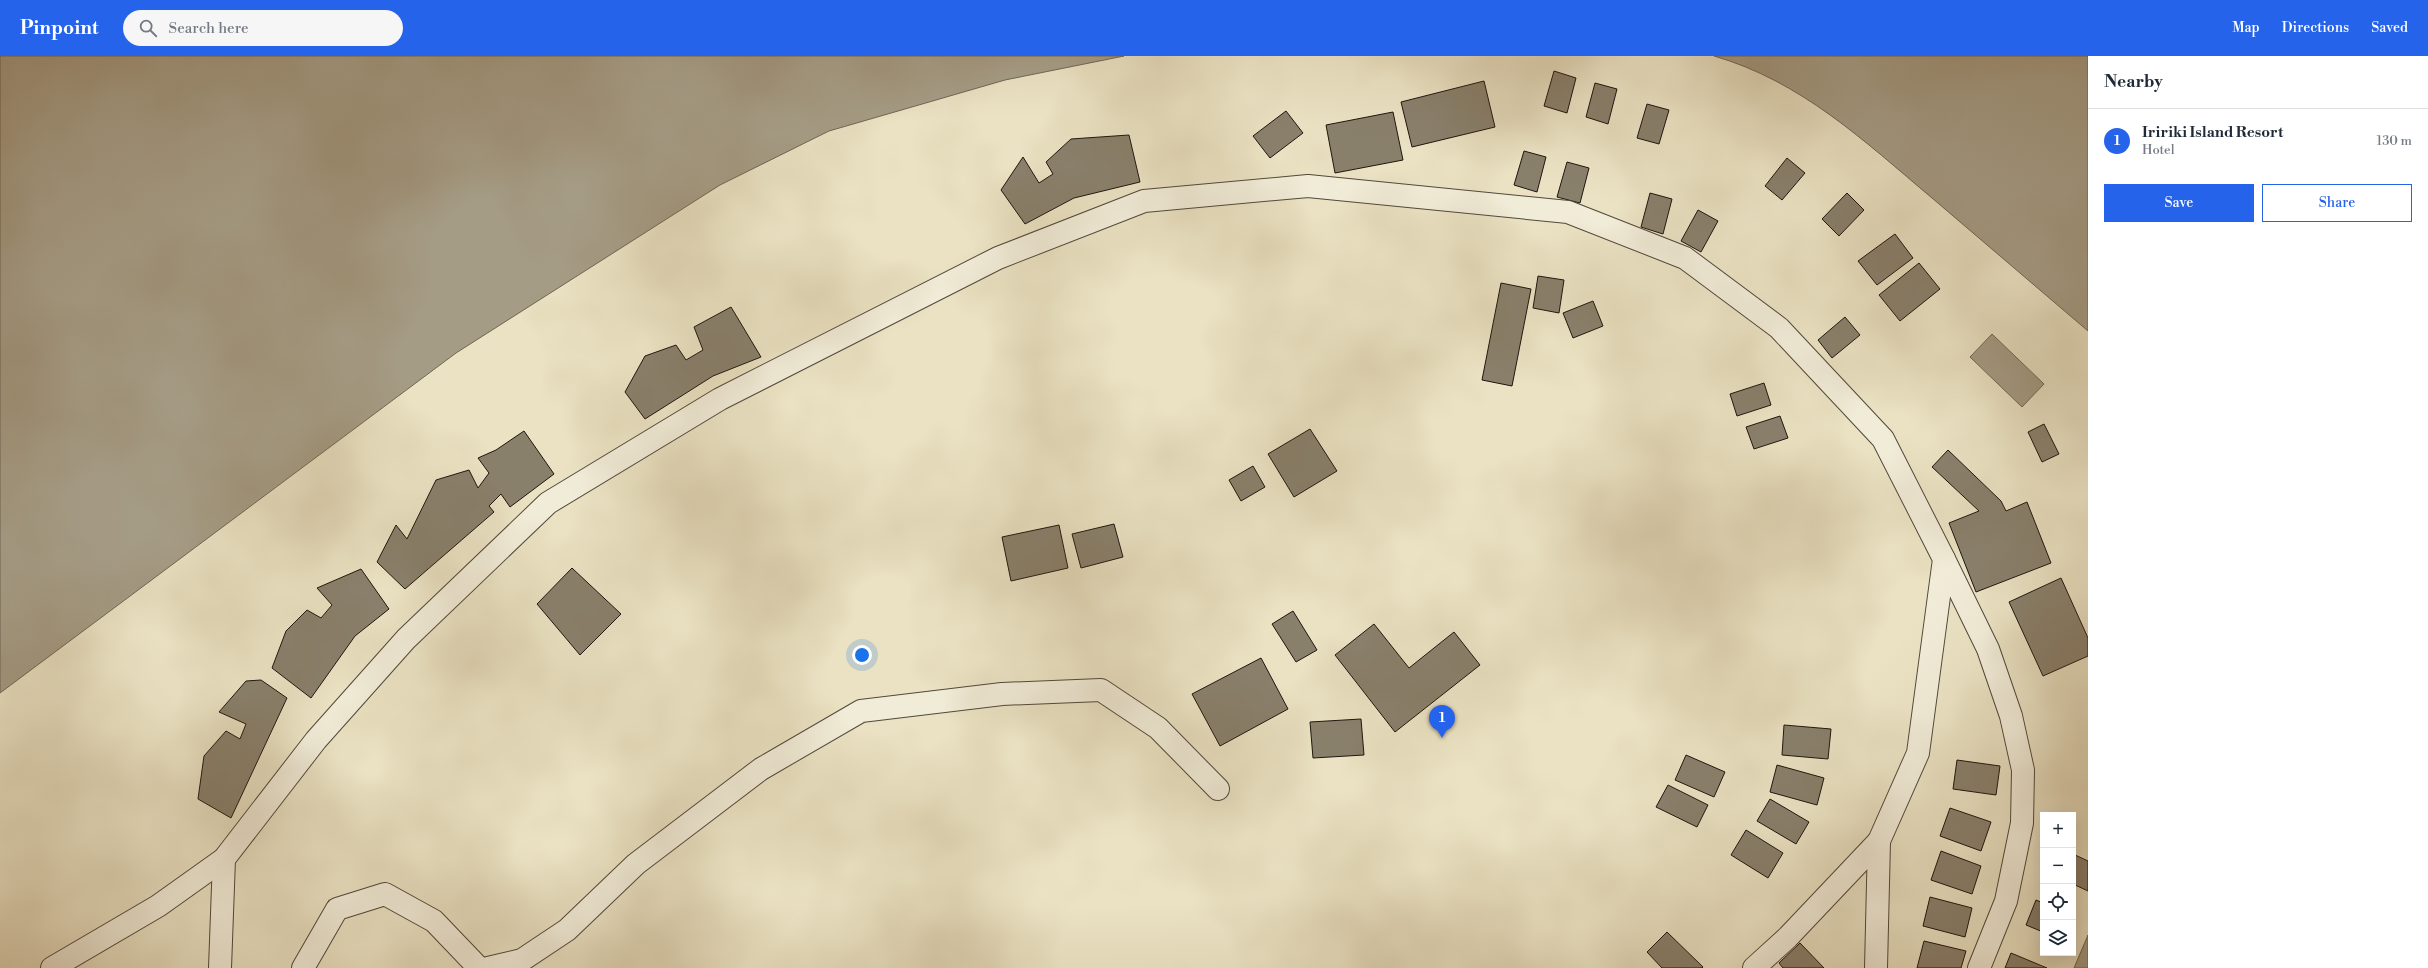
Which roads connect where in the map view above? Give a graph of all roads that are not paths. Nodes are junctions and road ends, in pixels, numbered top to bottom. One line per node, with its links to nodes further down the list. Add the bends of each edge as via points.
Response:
1 (1944, 559): 3 (street, via 1918,753); 4 (street, via 1883,439 1779,328 1685,258 1568,212 1308,186 1144,201 998,258 734,392 548,503 401,645 316,740); 12 (street, via 1988,649 2011,716 2023,770 2022,823 2006,901)
2 (1218, 789): 9 (street, via 1158,728 1101,690 1002,694 861,712 761,769 636,864 567,930 522,960)
3 (1879, 841): 10 (street, via 1788,937); 11 (street)
4 (224, 859): 5 (street, via 158,906); 6 (street)
5 (52, 968)
6 (220, 968)
7 (303, 968): 8 (street, via 337,909 385,894 434,921)
8 (479, 968)
9 (488, 968)
10 (1754, 968)
11 (1876, 968)
12 (1979, 968)

